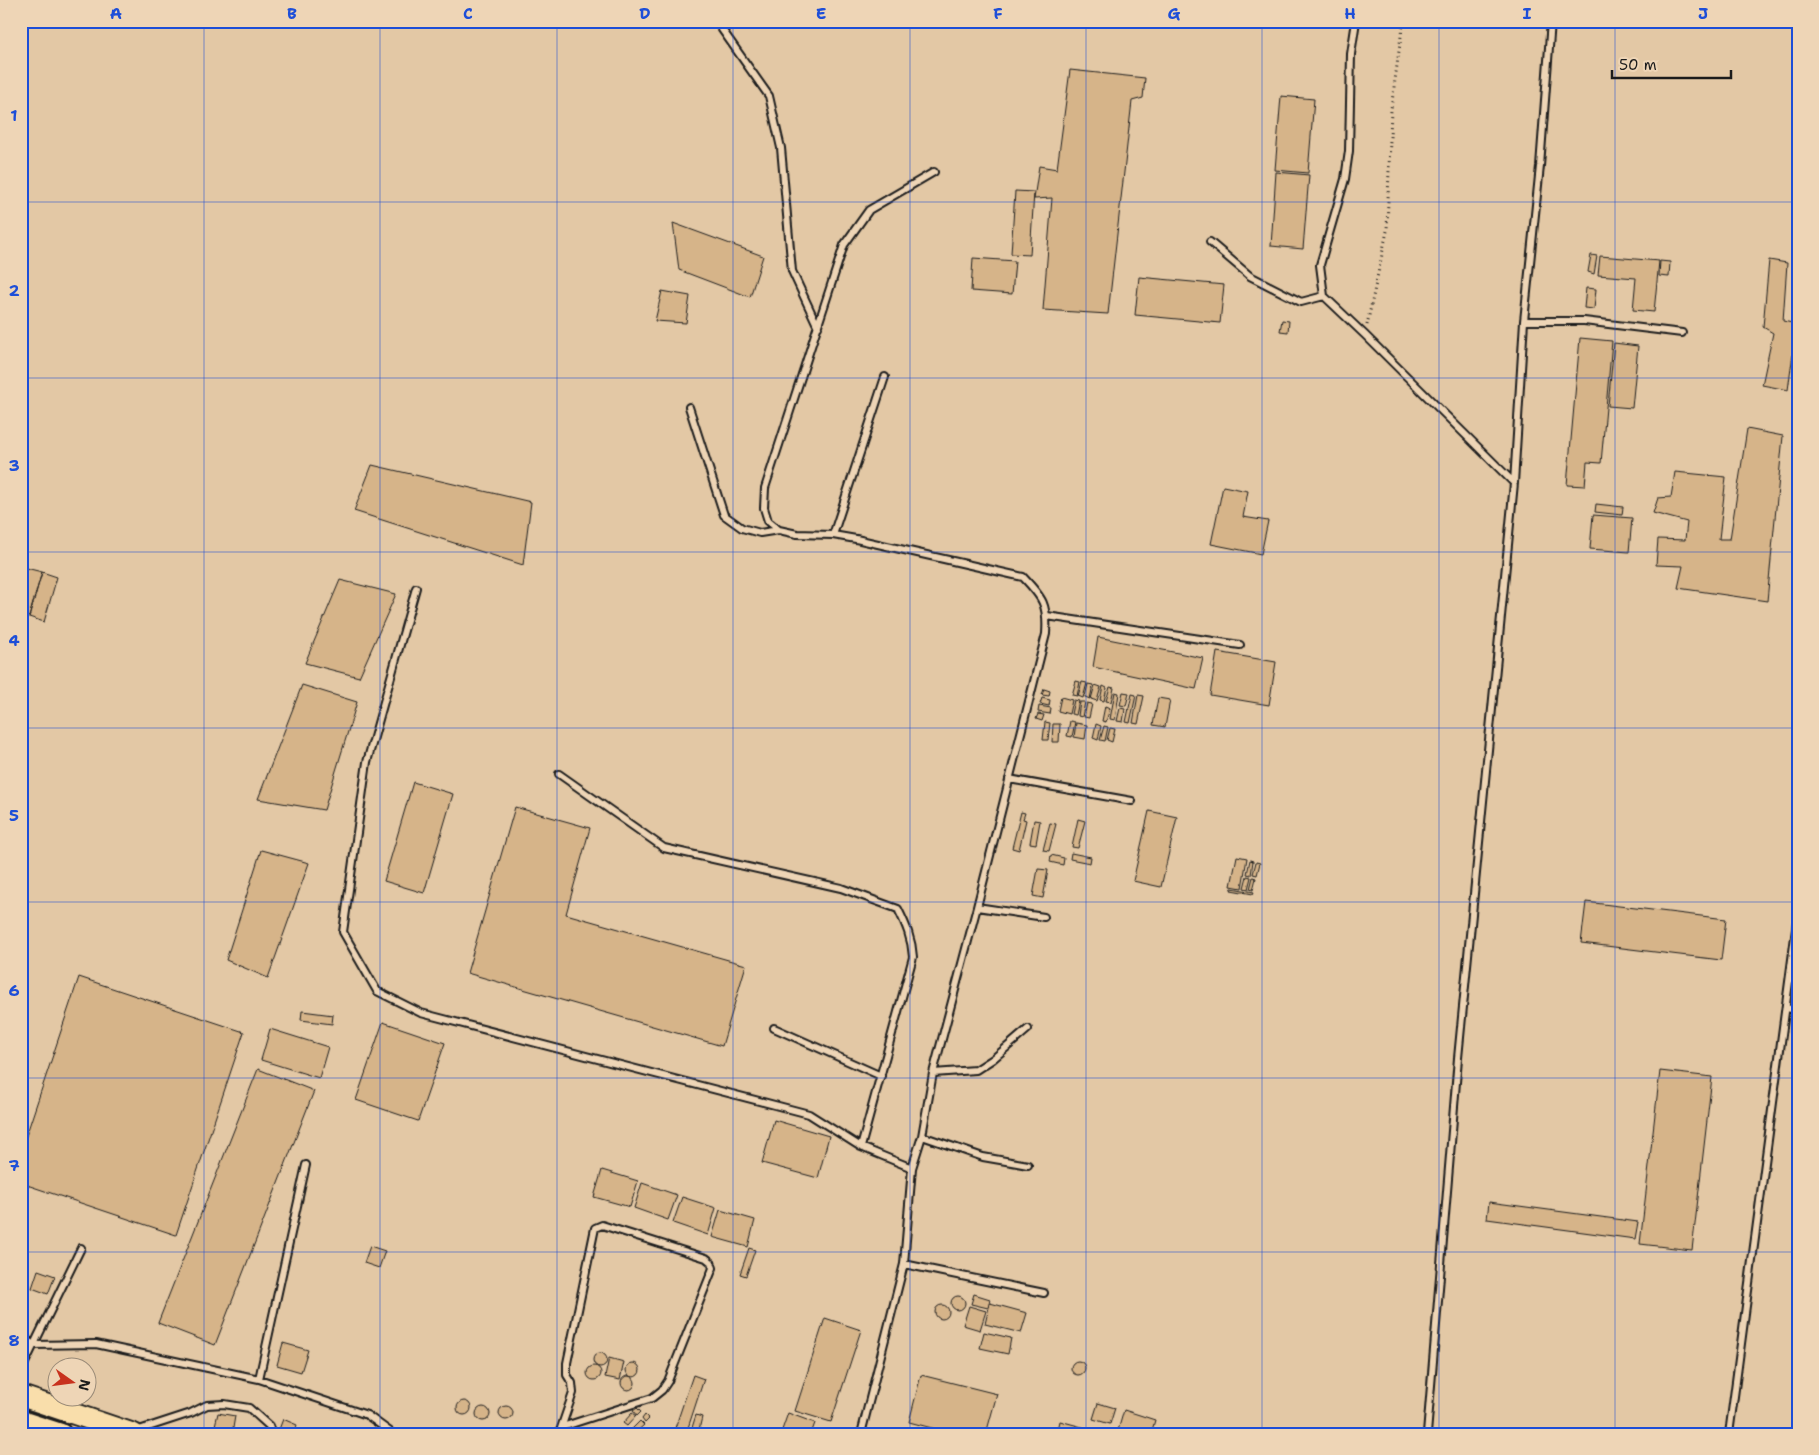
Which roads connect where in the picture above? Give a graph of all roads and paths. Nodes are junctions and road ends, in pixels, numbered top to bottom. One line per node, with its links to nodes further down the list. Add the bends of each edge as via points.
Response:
1 (716, 21): 9 (lane, via 769,96 781,148 792,271)
2 (1356, 21): 7 (lane, via 1349,151 1345,178 1320,265)
3 (1405, 21): 11 (path, via 1391,109 1387,231)
4 (1551, 21): 8 (lane)
5 (934, 172): 9 (lane, via 869,210 844,245)
6 (1210, 242): 7 (lane, via 1250,276 1301,302)
7 (1324, 296): 11 (lane)
8 (1524, 321): 10 (lane, via 1584,320); 14 (lane)
9 (818, 327): 15 (lane, via 765,488 764,508 768,520)
10 (1682, 333)
11 (1365, 335): 14 (lane)
12 (885, 377): 16 (lane)
13 (689, 407): 15 (lane, via 724,515 742,528 760,533)
14 (1514, 483): 52 (lane, via 1459,1048)
15 (779, 530): 16 (lane)
16 (833, 535): 18 (lane, via 1023,577 1040,595)
17 (416, 588): 33 (lane, via 367,762 344,932 377,991 421,1013 809,1114)
18 (1047, 616): 19 (lane); 21 (lane, via 1046,634)
19 (1240, 645)
20 (559, 774): 31 (lane, via 664,848 841,888 898,909 912,942 913,957)
21 (1009, 779): 22 (lane); 23 (lane)
22 (1132, 802)
23 (977, 907): 25 (lane); 30 (lane)
24 (1798, 914): 26 (lane)
25 (1044, 917)
26 (1786, 1008): 27 (lane); 53 (lane)
27 (1798, 1010)
28 (774, 1028): 31 (lane)
29 (1028, 1028): 30 (lane, via 976,1070)
30 (933, 1073): 32 (lane)
31 (881, 1076): 33 (lane)
32 (922, 1136): 34 (lane, via 983,1156); 36 (lane)
33 (861, 1147): 36 (lane)
34 (1028, 1165)
35 (306, 1166): 43 (lane)
36 (912, 1168): 38 (lane)
37 (81, 1248): 41 (lane)
38 (904, 1264): 39 (lane); 51 (lane)
39 (1044, 1293)
40 (21, 1335): 41 (lane)
41 (33, 1345): 42 (lane); 43 (lane, via 96,1344)
42 (21, 1371)
43 (259, 1379): 50 (lane, via 367,1415)
44 (21, 1396): 47 (main road)
45 (21, 1421): 48 (main road)
46 (561, 1430): 46 (lane, via 573,1393 566,1363 595,1228 602,1225 711,1262 713,1268 662,1390 652,1398)
47 (132, 1433): 49 (lane, via 207,1405 224,1404 249,1408 269,1426)
48 (61, 1434)
49 (272, 1434)
50 (393, 1434)
51 (861, 1434)
52 (1428, 1434)
53 (1729, 1434)

